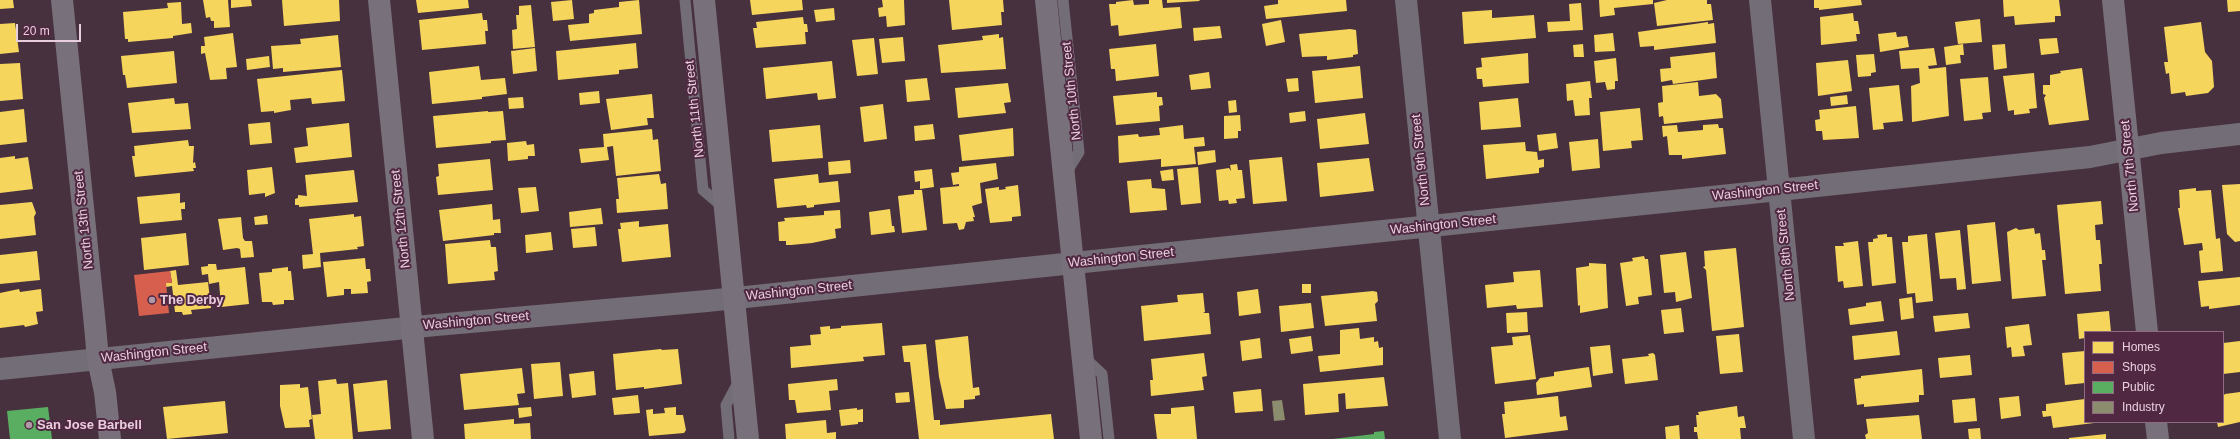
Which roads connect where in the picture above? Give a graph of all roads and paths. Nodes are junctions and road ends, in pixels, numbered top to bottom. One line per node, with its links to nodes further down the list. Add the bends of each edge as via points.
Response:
1 (62, 0): 21 (main road, North 13th Street)
2 (378, 0): 18 (main road, North 12th Street)
3 (685, 0): 14 (lane, North 11th Street, via 703,190)
4 (704, 0): 14 (main road, North 11th Street)
5 (1046, 0): 12 (main road, North 10th Street)
6 (1063, 0): 12 (lane, North 10th Street, via 1078,152)
7 (1406, 0): 15 (street, North 9th Street)
8 (1760, 0): 13 (street, North 8th Street)
9 (2113, 0): 11 (main road, North 7th Street)
10 (2240, 134): 11 (street, Washington Street, via 2161,143)
11 (2128, 150): 13 (street, Washington Street, via 2082,158); 19 (main road, North 7th Street)
12 (1064, 178): 16 (main road, North 10th Street)
13 (1779, 190): 15 (street, Washington Street); 32 (street, North 8th Street)
14 (724, 208): 17 (main road, North 11th Street)
15 (1428, 226): 16 (street, Washington Street); 31 (street, North 9th Street)
16 (1074, 262): 17 (street, Washington Street); 20 (main road, North 10th Street)
17 (734, 298): 18 (street, Washington Street); 23 (main road, North 11th Street)
18 (412, 327): 21 (street, Washington Street); 26 (main road, North 12th Street)
19 (2147, 331)
20 (1082, 356): 29 (main road, North 10th Street); 30 (lane, via 1102,374)
21 (98, 359): 22 (street, Washington Street); 25 (main road, North 13th Street, via 105,392)
22 (0, 369)
23 (742, 376): 27 (lane, via 726,405); 28 (main road, North 11th Street)
24 (2156, 423): 33 (main road)
25 (110, 439)
26 (423, 439)
27 (729, 439)
28 (748, 439)
29 (1091, 439)
30 (1109, 439)
31 (1450, 439)
32 (1804, 439)
33 (2158, 439)

